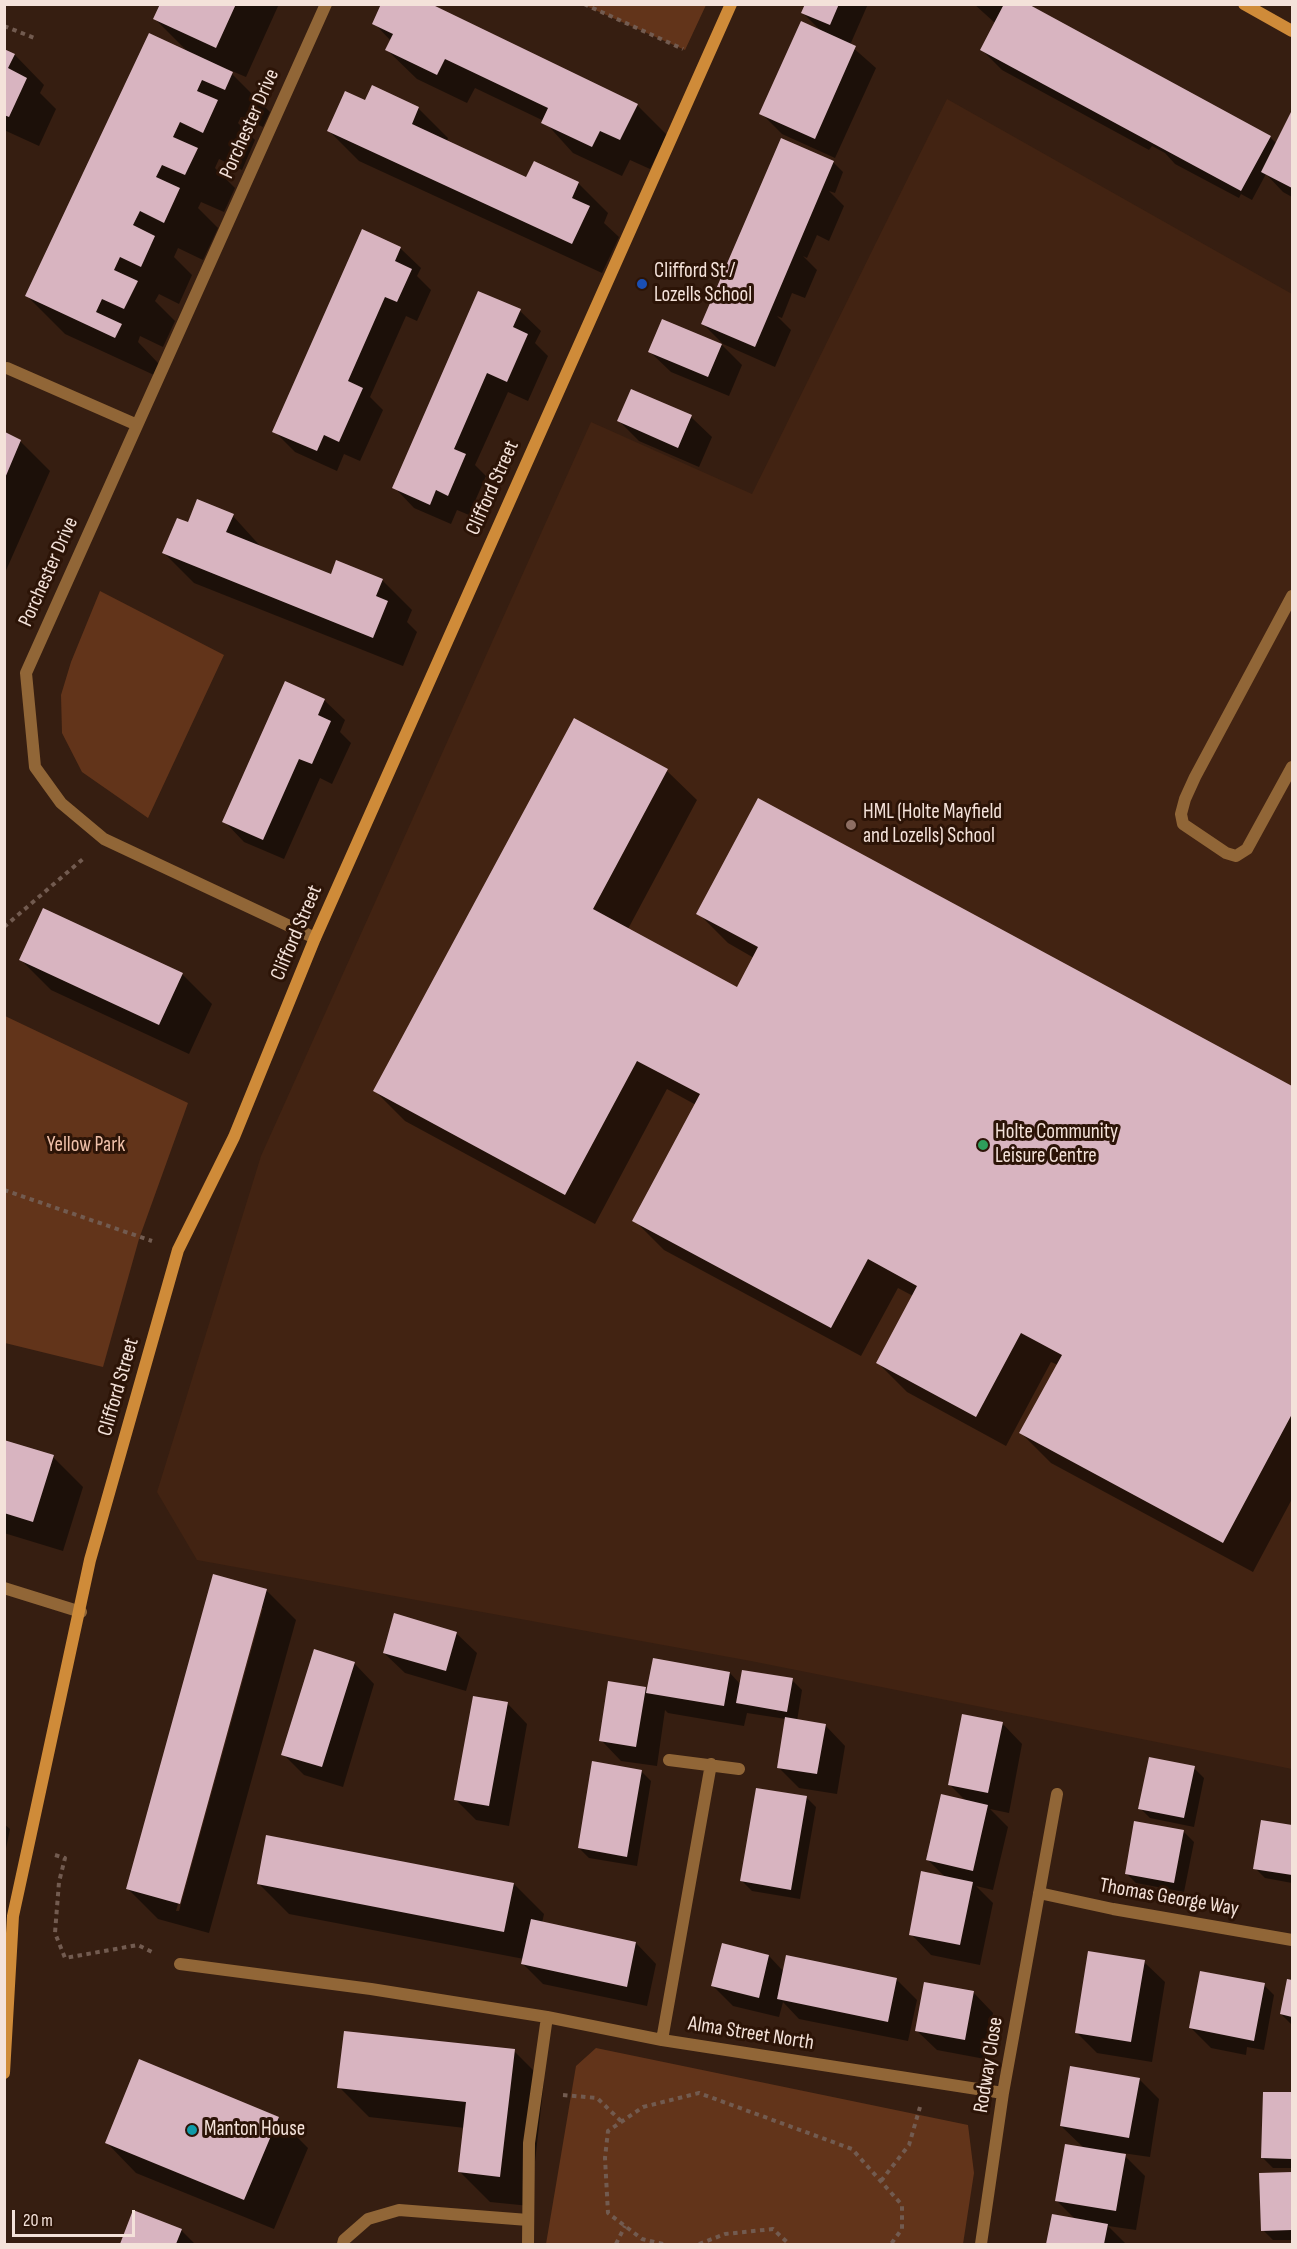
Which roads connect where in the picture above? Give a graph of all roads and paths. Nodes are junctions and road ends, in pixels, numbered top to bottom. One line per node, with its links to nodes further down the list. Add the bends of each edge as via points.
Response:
1 (326, 4): 10 (street, Porchester Drive)
2 (584, 4): 8 (path)
3 (731, 4): 8 (main road, Clifford Street)
4 (1244, 4): 6 (main road)
5 (4, 26): 7 (path)
6 (1293, 31)
7 (37, 39)
8 (705, 60): 15 (main road, Clifford Street)
9 (7, 368): 10 (street)
10 (135, 424): 13 (street, Porchester Drive, via 26,673 35,767 61,803)
11 (1293, 596): 12 (street, via 1195,777 1181,814 1182,824 1226,853 1236,855 1247,849)
12 (1293, 767)
13 (104, 839): 14 (path); 15 (street, Porchester Drive)
14 (4, 927)
15 (315, 938): 17 (main road, Clifford Street, via 234,1137)
16 (4, 1190): 17 (path)
17 (178, 1250): 19 (main road, Clifford Street, via 90,1560)
18 (4, 1588): 19 (street)
19 (81, 1612): 24 (main road, Clifford Street)
20 (669, 1760): 21 (street)
21 (711, 1764): 22 (street); 30 (street, Alma Street North)
22 (739, 1769)
23 (1057, 1794): 25 (street, Rodway Close)
24 (28, 1847): 26 (main road, Clifford Street); 28 (path, via 65,1858 55,1933 65,1958 138,1945)
25 (1039, 1893): 27 (street, Thomas George Way); 34 (street, Rodway Close)
26 (9, 1916): 31 (main road, Clifford Street)
27 (1293, 1940)
28 (180, 1964): 29 (street)
29 (547, 2017): 30 (street); 33 (street)
30 (662, 2040): 32 (street, Alma Street North)
31 (4, 2073)
32 (927, 2083): 34 (street, Alma Street North); 36 (path, via 909,2145)
33 (536, 2092): 35 (path, via 597,2098); 37 (street, via 529,2143)
34 (1003, 2094): 46 (street, Rodway Close)
35 (622, 2122): 36 (path, via 643,2107 699,2093 852,2149); 38 (path, via 608,2131 604,2158 608,2213)
36 (881, 2181): 45 (path, via 902,2205 902,2229)
37 (528, 2220): 39 (street, via 399,2210 368,2218); 40 (street)
38 (625, 2226): 41 (path); 42 (path, via 642,2239)
39 (342, 2244)
40 (528, 2244)
41 (616, 2244)
42 (663, 2244)
43 (699, 2244): 44 (path, via 725,2234 773,2229)
44 (789, 2244)
45 (891, 2244)
46 (981, 2244)

